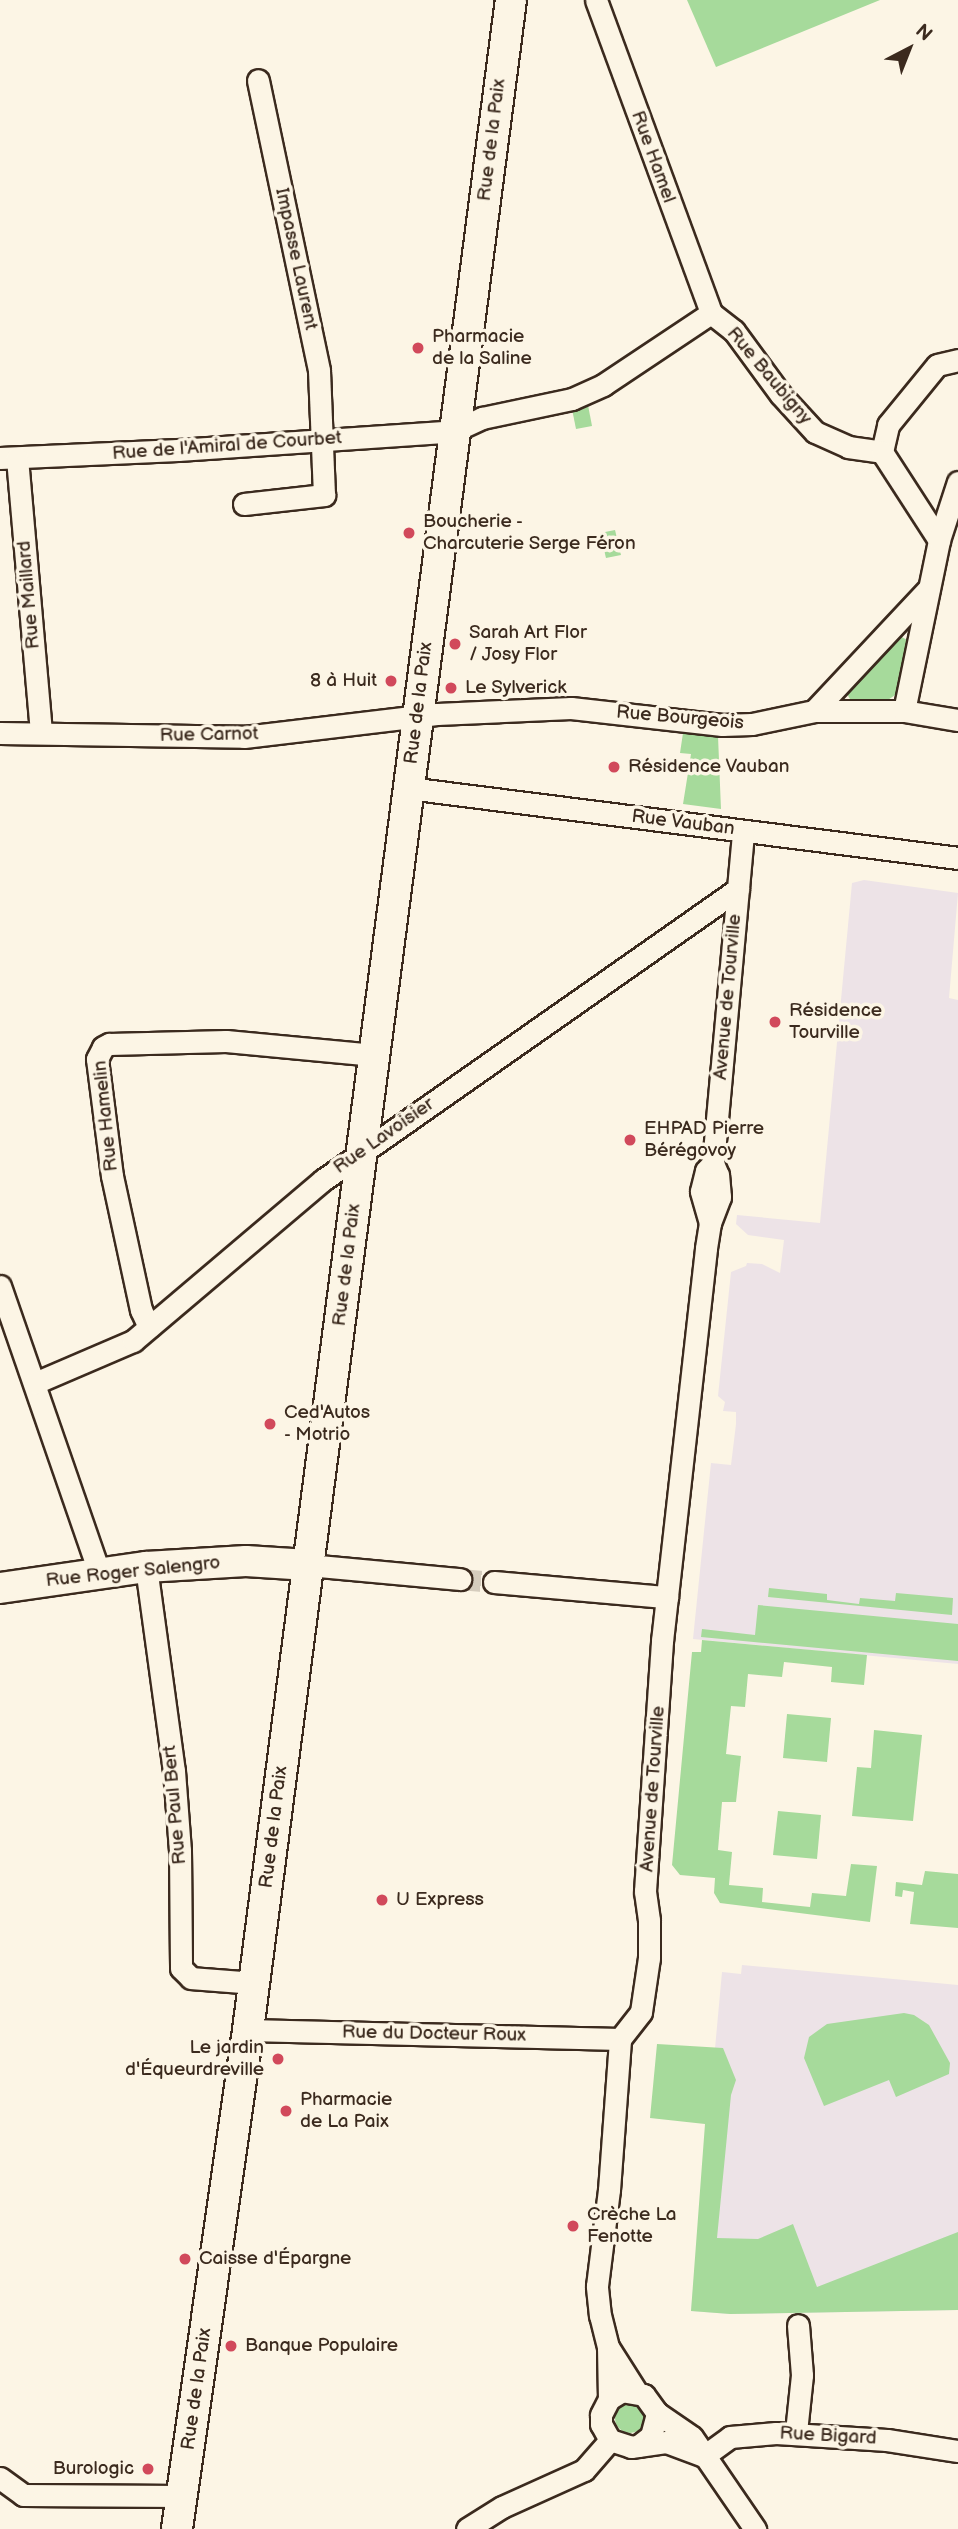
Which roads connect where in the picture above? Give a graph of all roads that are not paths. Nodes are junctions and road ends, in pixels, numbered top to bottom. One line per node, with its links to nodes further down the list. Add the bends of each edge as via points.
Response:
1 (511, 0): 6 (main road, Rue de la Paix)
2 (596, 0): 4 (street, Rue Hamel)
3 (258, 80): 7 (street, Impasse Laurent, via 319,370)
4 (711, 313): 6 (street, Rue Baubigny, via 603,385 572,399 482,418); 8 (street, Rue Baubigny, via 734,331 815,432 848,447)
5 (958, 360): 8 (street, via 937,365 888,425)
6 (454, 431): 7 (street, Rue de l'Amiral de Courbet); 16 (main road, Rue de la Paix)
7 (322, 440): 9 (street, Rue de l'Amiral de Courbet); 11 (street, Impasse Laurent, via 324,495)
8 (882, 452): 12 (street)
9 (9, 458): 18 (street, Rue Maillard)
10 (958, 482): 12 (street)
11 (244, 504)
12 (939, 540): 13 (street)
13 (929, 588): 14 (street); 15 (street)
14 (814, 711): 15 (street, Rue Bourgeois); 16 (street, Rue Bourgeois, via 752,724 571,708)
15 (904, 711): 17 (street, Rue Bourgeois)
16 (418, 716): 18 (street, Rue Carnot, via 244,737); 20 (main road, Rue de la Paix)
17 (958, 720)
18 (41, 732): 19 (street, Rue Carnot)
19 (0, 733)
20 (408, 788): 21 (street, Rue Vauban); 24 (main road, Rue de la Paix)
21 (743, 831): 22 (street, Rue Vauban); 23 (street, Avenue de Tourville)
22 (958, 858)
23 (738, 889): 25 (street, Rue Lavoisier); 35 (street, Avenue de Tourville, via 712,1163 701,1191 709,1223)
24 (374, 1055): 25 (main road, Rue de la Paix); 27 (street, Rue Hamelin, via 226,1041 103,1047 97,1059 112,1176 141,1310)
25 (361, 1151): 27 (street, Rue Lavoisier); 29 (main road, Rue de la Paix)
26 (0, 1286): 28 (street)
27 (149, 1327): 28 (street, Rue Lavoisier, via 121,1349)
28 (35, 1383): 31 (street)
29 (308, 1564): 30 (main road, Rue Roger Salengro, via 246,1561); 32 (street); 36 (main road, Rue de la Paix)
30 (146, 1566): 31 (main road, Rue Roger Salengro); 36 (street, Rue Paul Bert, via 174,1772 181,1968 191,1978)
31 (99, 1572): 34 (main road, Rue Roger Salengro)
32 (460, 1578)
33 (494, 1582): 35 (street)
34 (0, 1588)
35 (667, 1597): 38 (street, Avenue de Tourville, via 645,1892 649,1958 641,2012)
36 (254, 1983): 37 (main road, Rue de la Paix)
37 (248, 2030): 38 (street, Rue du Docteur Roux); 50 (main road, Rue de la Paix)
38 (620, 2039): 40 (street, via 597,2286)
39 (798, 2325): 44 (street, via 802,2375)
40 (608, 2347): 41 (street); 42 (street)
41 (636, 2391): 42 (street, via 622,2391); 43 (street, via 650,2400)
42 (609, 2399): 45 (street, via 601,2424)
43 (657, 2413): 46 (street, via 655,2429); 48 (street, via 692,2437)
44 (796, 2432): 47 (street, Rue Bigard); 48 (street, Rue Bigard, via 730,2437)
45 (610, 2440): 46 (street); 52 (street, via 584,2470 502,2507)
46 (638, 2446): 48 (street, via 666,2442)
47 (958, 2451)
48 (704, 2456): 53 (street)
49 (0, 2478): 50 (street, via 23,2495)
50 (181, 2496): 51 (main road, Rue de la Paix)
51 (177, 2529)
52 (467, 2529)
53 (755, 2529)

